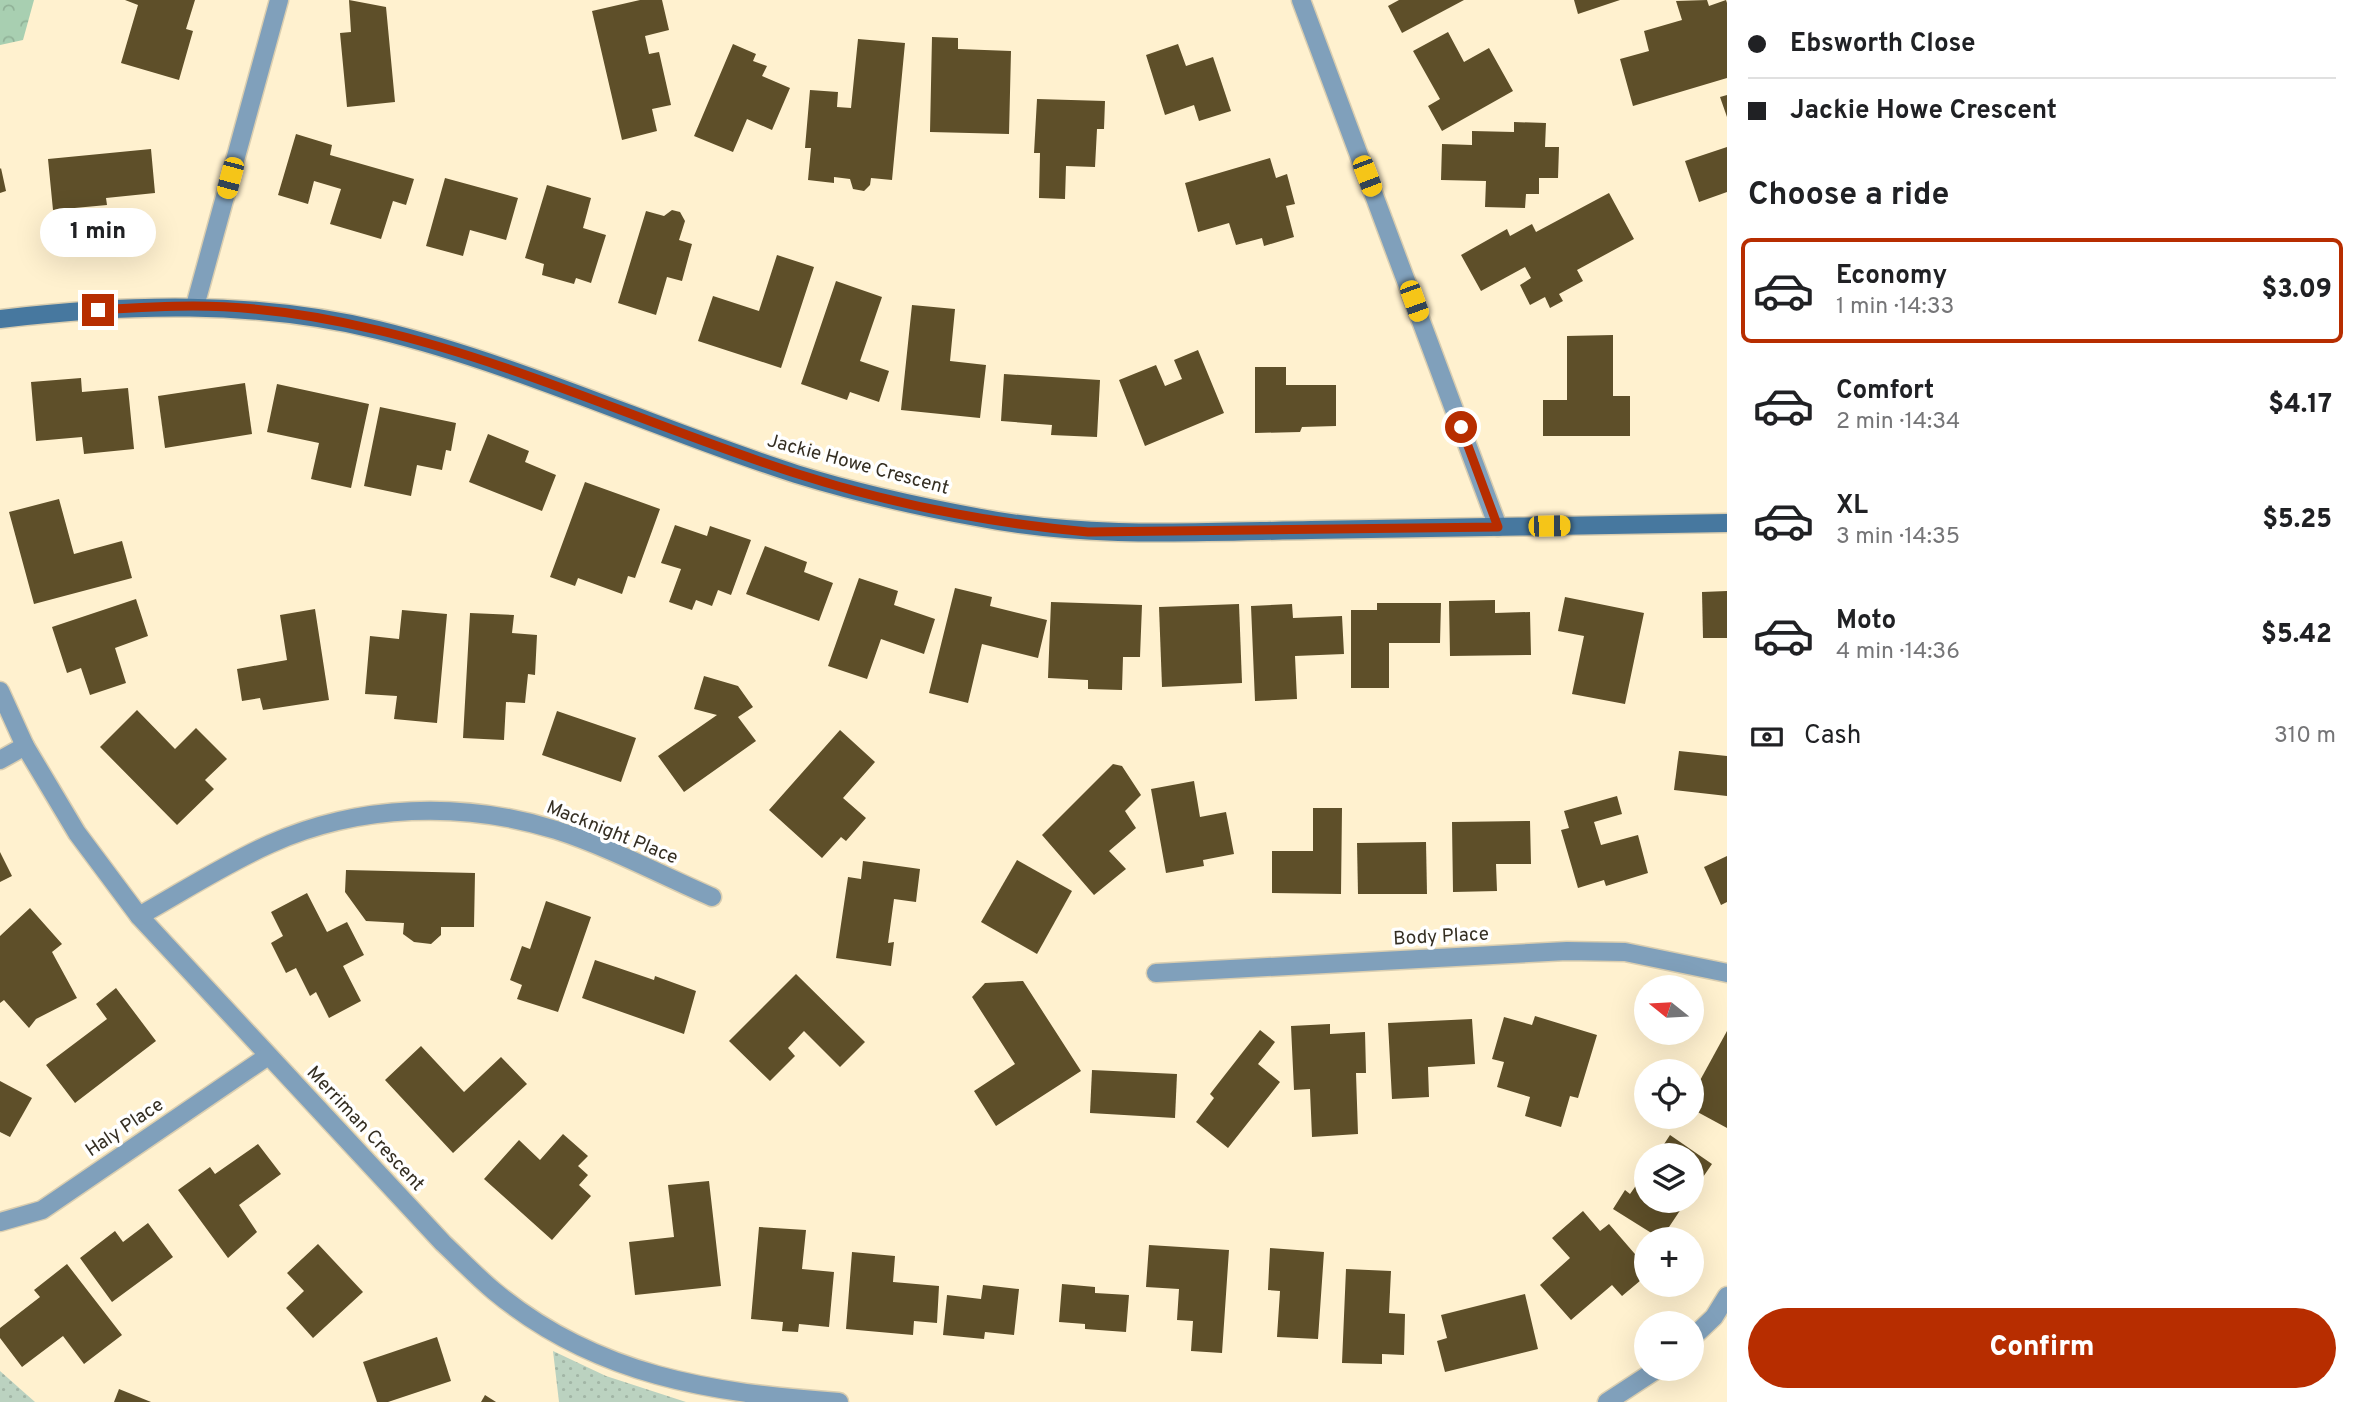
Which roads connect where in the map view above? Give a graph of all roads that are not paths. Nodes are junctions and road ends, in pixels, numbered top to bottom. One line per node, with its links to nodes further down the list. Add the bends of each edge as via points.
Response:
1 (279, 0): 3 (street)
2 (1301, 0): 6 (street)
3 (195, 306): 4 (street, Jackie Howe Crescent, via 74,310); 6 (street, Jackie Howe Crescent, via 378,330 473,357 798,474 1024,526 1145,533)
4 (0, 319)
5 (1727, 523): 6 (street, Jackie Howe Crescent)
6 (1498, 527)
7 (0, 691): 8 (street, Merriman Crescent)
8 (25, 746): 9 (street); 11 (street, Merriman Crescent, via 77,833)
9 (0, 760)
10 (712, 897): 11 (street, Macknight Place, via 559,831 526,822 459,811 392,811 328,823 269,844)
11 (139, 916): 14 (street, Merriman Crescent)
12 (1156, 973): 13 (street, Body Place, via 1567,951 1625,952)
13 (1727, 973)
14 (268, 1056): 15 (street, Haly Place, via 42,1210); 19 (street, Merriman Crescent, via 443,1243 495,1292 555,1333 600,1354 694,1386)
15 (0, 1222)
16 (1727, 1296): 17 (street)
17 (1704, 1327)
18 (1639, 1381): 20 (street)
19 (839, 1402)
20 (1607, 1402)

